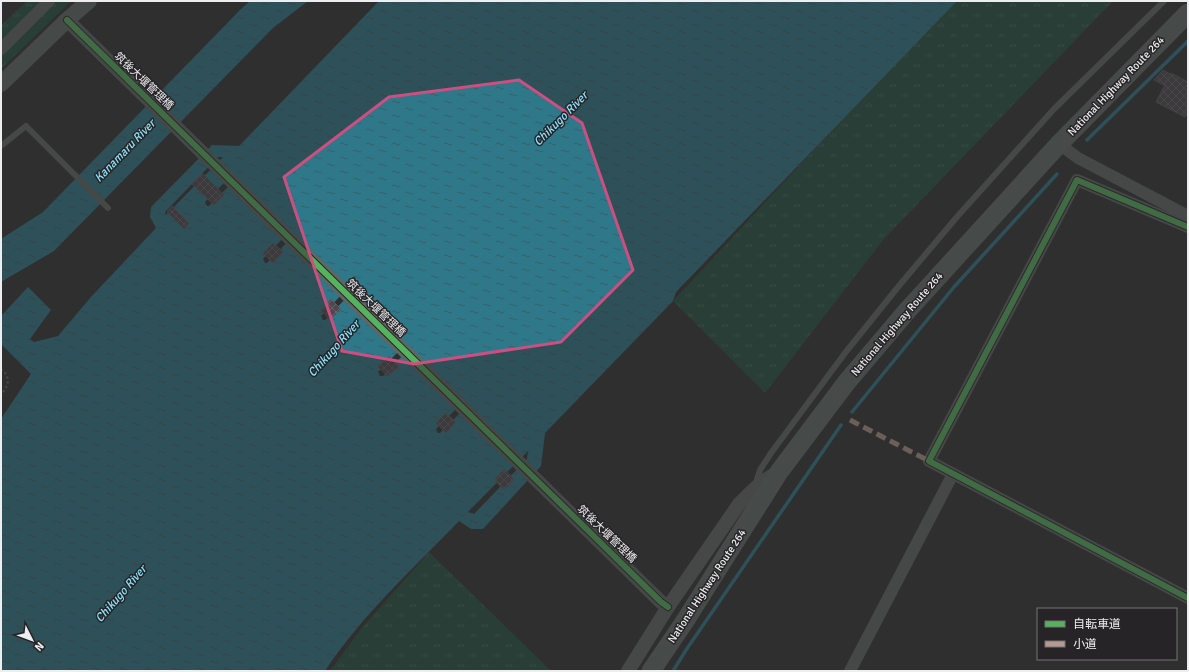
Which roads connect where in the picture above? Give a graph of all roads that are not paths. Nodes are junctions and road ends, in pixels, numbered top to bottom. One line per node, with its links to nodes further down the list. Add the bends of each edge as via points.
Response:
1 (49, 1): 6 (street)
2 (88, 1): 5 (main road)
3 (1164, 1): 15 (lane, via 1054,109 898,287 771,453 760,470)
4 (1188, 13): 8 (highway, National Highway Route 264)
5 (71, 24): 7 (main road); 17 (street, 筑後大堰管理橋)
6 (1, 49)
7 (1, 84)
8 (1059, 144): 11 (street, via 1078,158); 13 (highway, National Highway Route 264, via 906,312 846,383)
9 (1, 146): 10 (lane, via 26,126)
10 (108, 208)
11 (1188, 216)
12 (1188, 227): 14 (street, via 1077,180 929,461)
13 (779, 472): 15 (street); 19 (highway, National Highway Route 264)
14 (954, 474): 16 (street); 20 (street)
15 (757, 486): 17 (street, via 739,504)
16 (1188, 598)
17 (665, 605): 18 (street)
18 (628, 671)
19 (651, 671)
20 (850, 671)

